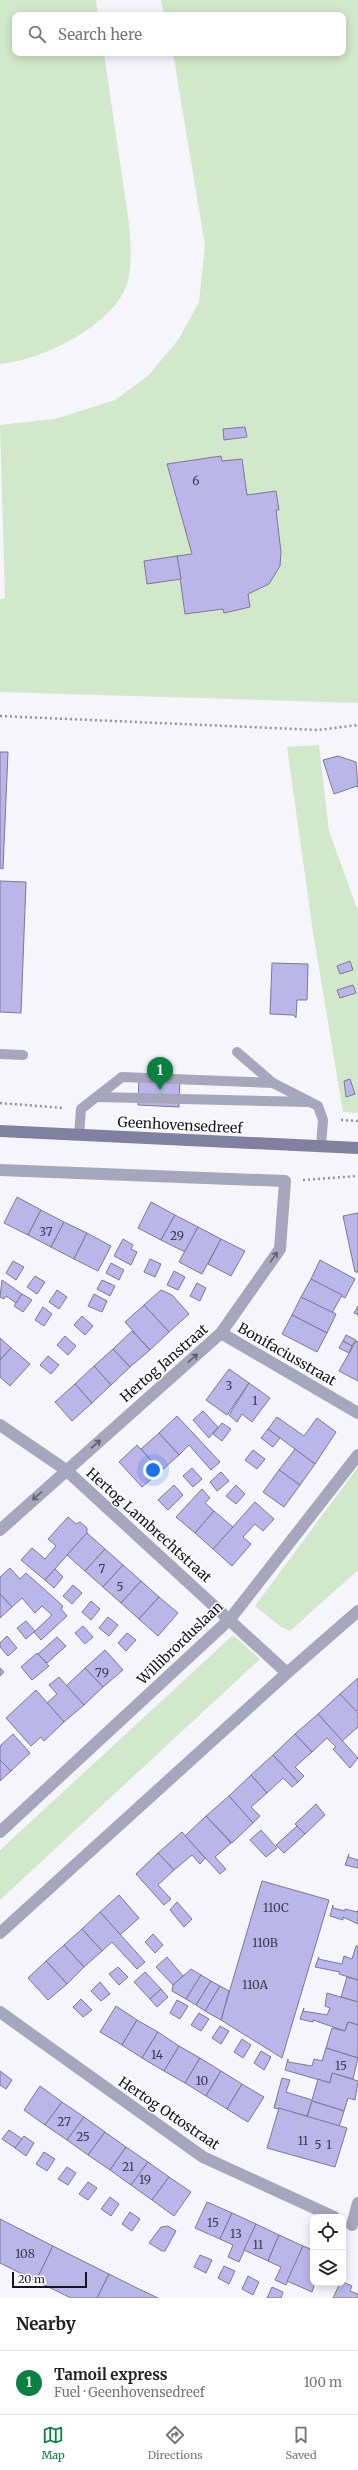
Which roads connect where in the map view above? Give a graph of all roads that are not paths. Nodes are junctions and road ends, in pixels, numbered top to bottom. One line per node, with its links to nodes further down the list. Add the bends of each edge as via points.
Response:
1 (237, 1052): 4 (lane)
2 (0, 1054): 3 (lane)
3 (23, 1054)
4 (273, 1083): 5 (lane, via 122,1077); 6 (lane)
5 (97, 1097): 6 (lane); 8 (lane, via 81,1109)
6 (311, 1102): 9 (lane, via 318,1106 323,1120)
7 (0, 1131): 8 (street, Geenhovensedreef)
8 (79, 1135): 9 (street, Geenhovensedreef)
9 (321, 1146): 10 (street, Geenhovensedreef)
10 (358, 1148)
11 (0, 1170): 12 (street, Hertog Janstraat, one-way to 11, via 280,1249 285,1180)
12 (221, 1333): 13 (street, Bonifaciusstraat); 16 (street, Hertog Janstraat, one-way to 12)
13 (358, 1413)
14 (0, 1425): 16 (street, Hertog Lambrechtstraat)
15 (358, 1455): 19 (street, Willibrorduslaan)
16 (66, 1470): 17 (street, Hertog Janstraat, one-way to 17); 19 (street, Hertog Lambrechtstraat)
17 (0, 1530)
18 (358, 1611): 20 (street)
19 (230, 1619): 20 (street, Hertog Lambrechtstraat); 21 (street, Willibrorduslaan)
20 (287, 1673): 22 (street)
21 (0, 1832)
22 (0, 1933)
23 (0, 2012): 25 (street, Hertog Ottostraat, via 203,2157)
24 (358, 2203): 26 (street)
25 (327, 2214)
26 (351, 2225)

